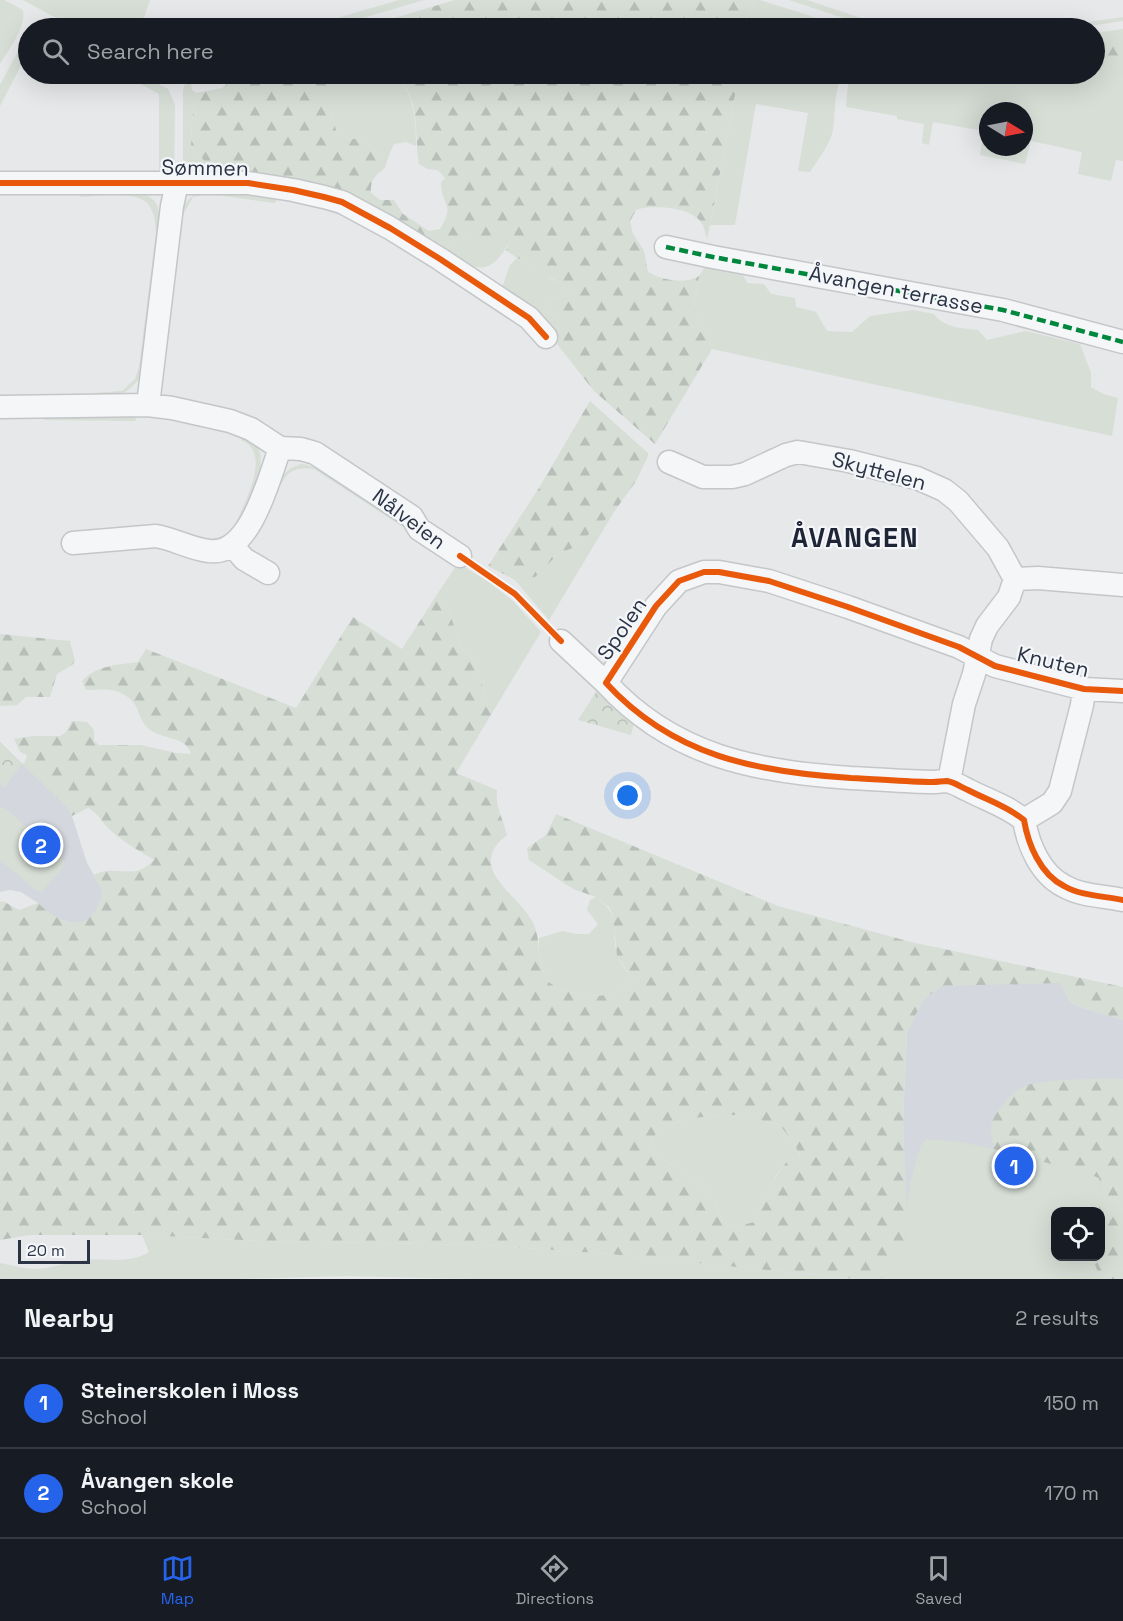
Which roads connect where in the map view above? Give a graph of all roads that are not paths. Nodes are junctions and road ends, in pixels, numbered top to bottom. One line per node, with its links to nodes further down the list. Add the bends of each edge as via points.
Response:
1 (0, 183): 2 (street, Sømmen)
2 (177, 183): 4 (street, Sømmen, via 248,183 342,202 487,288 529,318); 6 (street, Sømmen)
3 (666, 247): 5 (street, Åvangen terrasse, via 1003,310)
4 (546, 337)
5 (1123, 342)
6 (148, 405): 7 (street, Nålveien); 8 (street, Nålveien, via 230,421)
7 (0, 407)
8 (280, 448): 11 (street, via 246,532); 12 (street, Nålveien, via 315,453 412,517 419,529)
9 (669, 462): 14 (street, Skyttelen, via 703,477 732,477 798,452 917,478 958,501 998,548)
10 (73, 543): 11 (street, via 156,536 209,551)
11 (232, 546): 13 (street, via 244,559)
12 (460, 556)
13 (268, 573)
14 (1015, 579): 15 (street); 17 (street, via 1009,597 987,626)
15 (1123, 585)
16 (561, 641): 18 (street)
17 (977, 657): 18 (street, Spolen, via 959,647 769,581 704,572 679,581 656,606); 19 (street, Knuten, via 995,666); 21 (street)
18 (606, 683): 21 (street, Spolen, via 646,720 712,755 848,778)
19 (1084, 689): 20 (street, Knuten); 22 (street, Knuten, via 1060,790 1052,803)
20 (1123, 691)
21 (949, 781): 22 (street, via 1012,810)
22 (1024, 820): 23 (street, via 1035,855 1058,882 1080,892)
23 (1123, 900)

